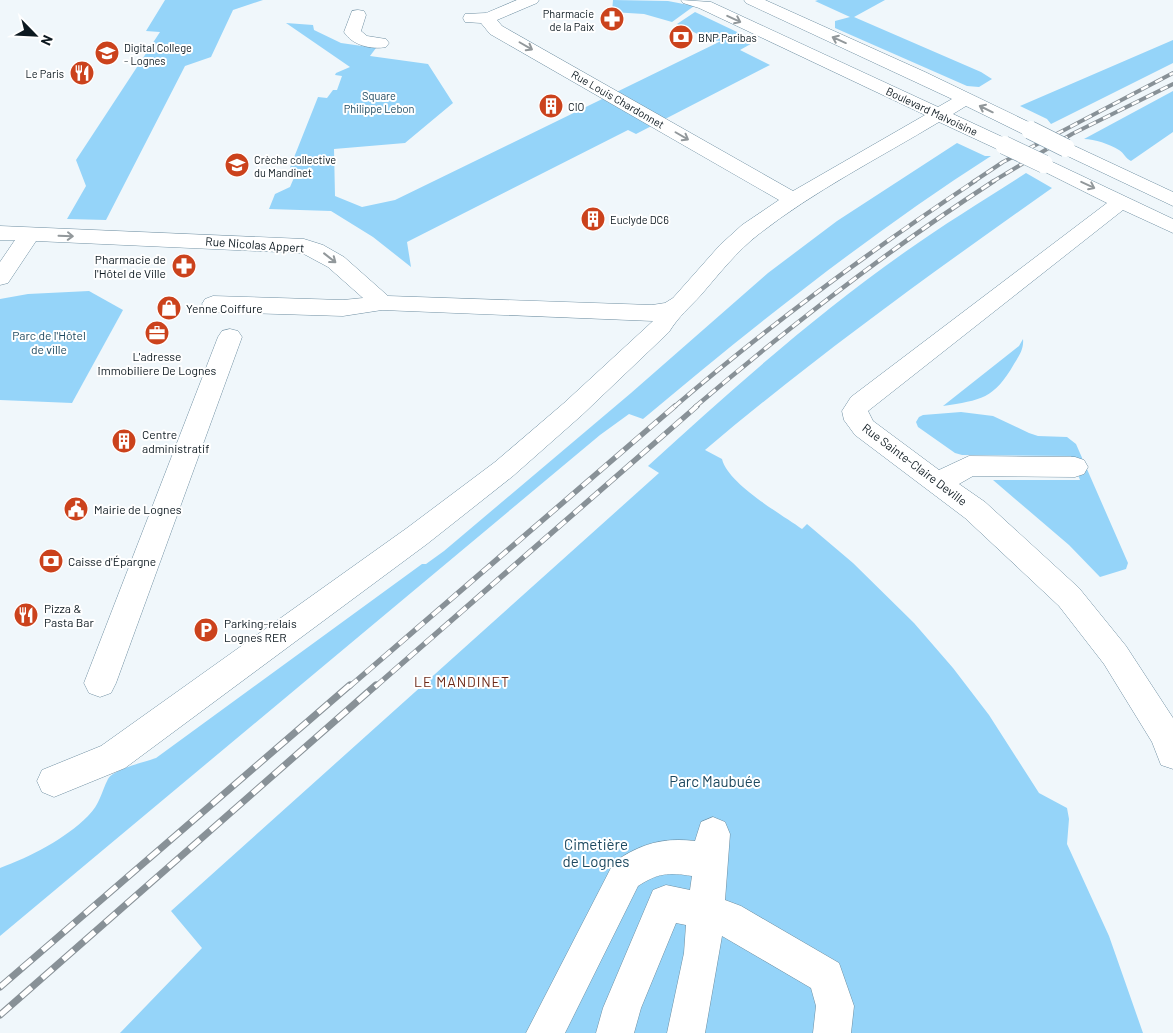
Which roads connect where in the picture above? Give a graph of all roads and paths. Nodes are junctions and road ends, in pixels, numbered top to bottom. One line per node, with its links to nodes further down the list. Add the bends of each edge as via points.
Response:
1 (689, 0): 7 (street, Boulevard Malvoisine, one-way to 7)
2 (752, 0): 6 (street, Boulevard Malvoisine, one-way to 2)
3 (529, 5): 8 (street, Rue Louis Chardonnet, one-way to 8, via 479,18)
4 (358, 15): 5 (street, via 352,32 362,40)
5 (380, 43)
6 (965, 99): 7 (street); 9 (street, Boulevard Malvoisine, one-way to 6, bridge)
7 (938, 114): 8 (street); 10 (street, Boulevard Malvoisine, one-way to 10, bridge)
8 (793, 200): 17 (street, via 750,230 681,304)
9 (1173, 200)
10 (1122, 202): 11 (street, Boulevard Malvoisine); 20 (street, Rue Sainte-Claire Deville, via 860,403 855,411 864,428)
11 (1173, 227)
12 (0, 233): 13 (street, Rue Nicolas Appert)
13 (30, 234): 14 (street); 16 (street, Rue Nicolas Appert, one-way to 16, via 304,246 330,258)
14 (0, 278)
15 (213, 304): 16 (street, via 343,308)
16 (382, 304): 17 (street, via 652,313)
17 (670, 310): 23 (street, via 661,326 573,409 504,469 433,524 113,757)
18 (230, 337): 21 (street)
19 (1075, 467): 20 (street, via 969,466)
20 (939, 482): 22 (street, Rue Sainte-Claire Deville, via 975,510 1069,597 1115,655 1165,734)
21 (100, 683)
22 (1173, 754)
23 (54, 781)
24 (707, 912): 25 (street, via 712,847 643,861 626,874); 26 (street, via 666,903 622,1008); 27 (street); 28 (street, via 728,919 826,976 835,1006)
25 (545, 1033)
26 (615, 1033)
27 (686, 1033)
28 (832, 1033)

